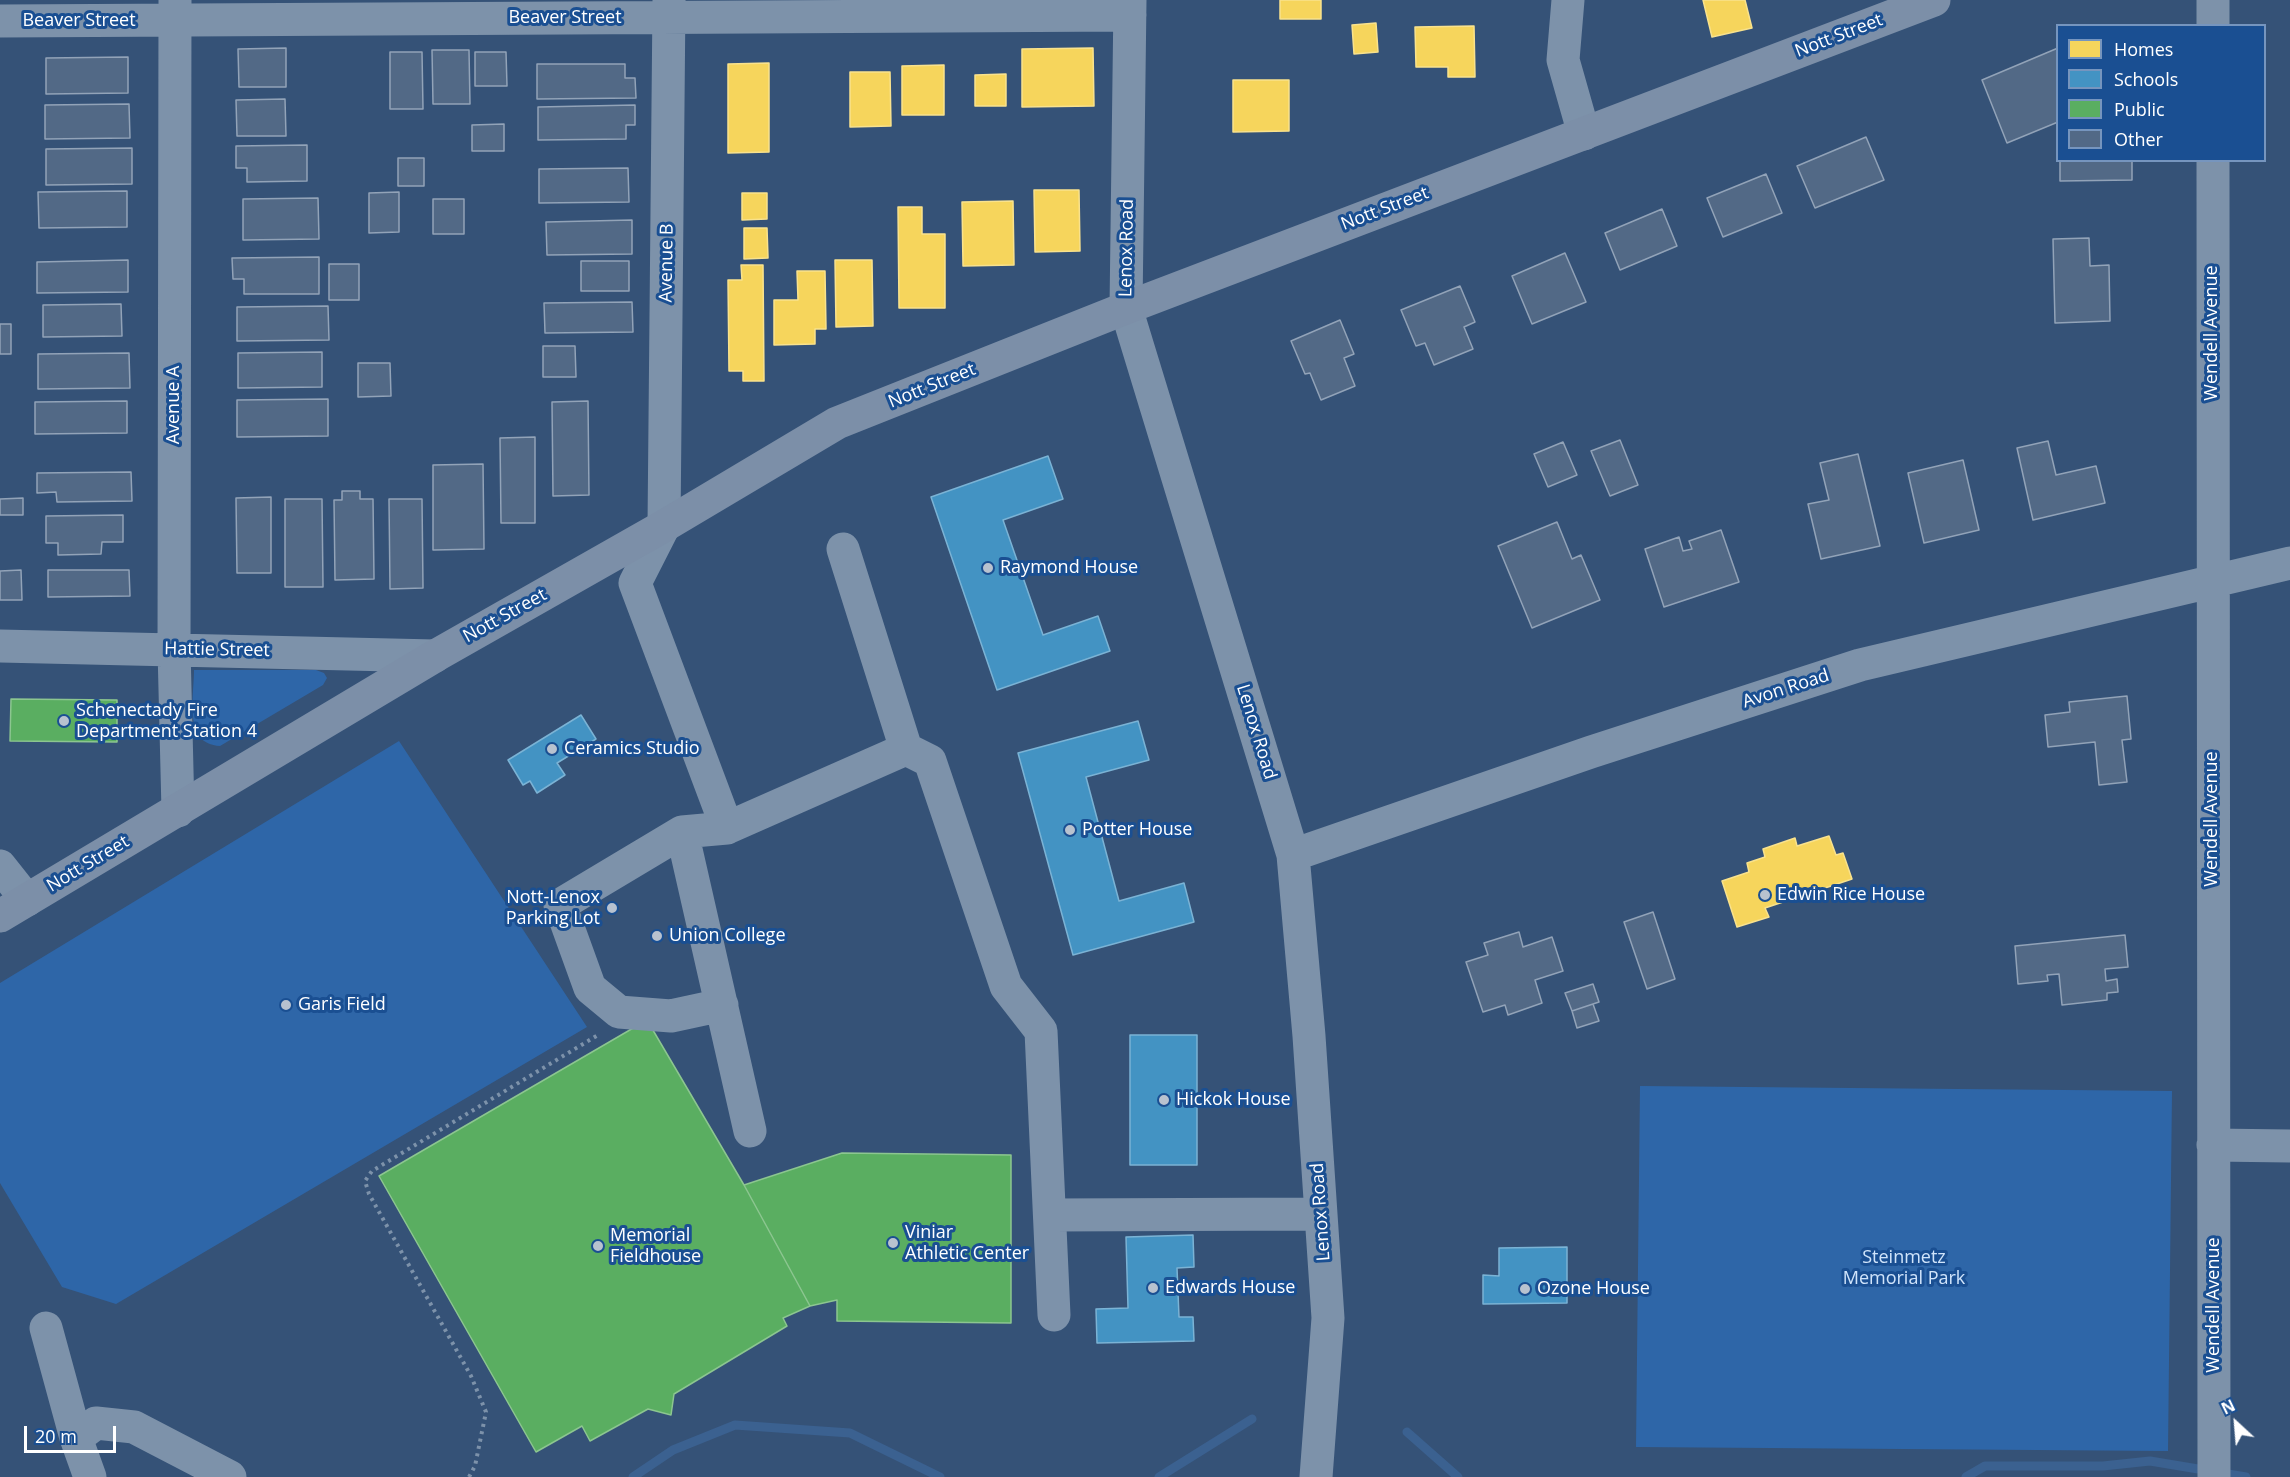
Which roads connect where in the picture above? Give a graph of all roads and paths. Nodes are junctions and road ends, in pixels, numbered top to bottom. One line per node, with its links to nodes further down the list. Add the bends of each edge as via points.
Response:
1 (1569, 0): 9 (street, via 1563,60)
2 (1934, 0): 9 (main road, Nott Street)
3 (2213, 0): 8 (street)
4 (1130, 8): 5 (street, Beaver Street); 11 (street, Lenox Road)
5 (669, 9): 6 (street, Beaver Street); 12 (street, Avenue B)
6 (175, 10): 7 (street, Beaver Street); 17 (street, Avenue A)
7 (0, 21)
8 (2213, 24)
9 (1584, 134): 11 (main road, Nott Street)
10 (2212, 162): 15 (street, Wendell Avenue)
11 (1126, 308): 12 (main road, Nott Street, via 837,423); 23 (street, Lenox Road)
12 (664, 526): 18 (main road, Nott Street); 21 (street, via 635,583)
13 (843, 549): 19 (street)
14 (2290, 563): 15 (street, Avon Road)
15 (2212, 583): 23 (street, Avon Road, via 1860,665); 29 (street, Wendell Avenue)
16 (0, 646): 17 (street, Hattie Street)
17 (174, 649): 18 (street, Hattie Street); 20 (street, Avenue A)
18 (435, 656): 20 (main road, Nott Street)
19 (906, 748): 21 (street); 32 (street, via 930,761 1006,986 1041,1031)
20 (177, 811): 25 (main road, Nott Street)
21 (727, 828): 22 (street)
22 (682, 832): 26 (street); 27 (street, via 560,905 590,988 619,1012)
23 (1293, 855): 31 (street, Lenox Road)
24 (0, 866): 25 (street)
25 (14, 908)
26 (722, 1005): 27 (street, via 671,1016); 28 (street)
27 (635, 1013): 38 (path, via 372,1172 364,1181 471,1376 486,1412 475,1466)
28 (750, 1131)
29 (2213, 1145): 30 (street); 40 (street, Wendell Avenue)
30 (2290, 1146)
31 (1321, 1214): 32 (street); 39 (street, Lenox Road, via 1328,1318)
32 (1050, 1215): 33 (street)
33 (1054, 1315)
34 (46, 1328): 35 (street)
35 (76, 1438): 36 (street); 37 (street, via 96,1423 134,1427)
36 (90, 1477)
37 (230, 1477)
38 (469, 1477)
39 (1316, 1477)
40 (2214, 1477)

